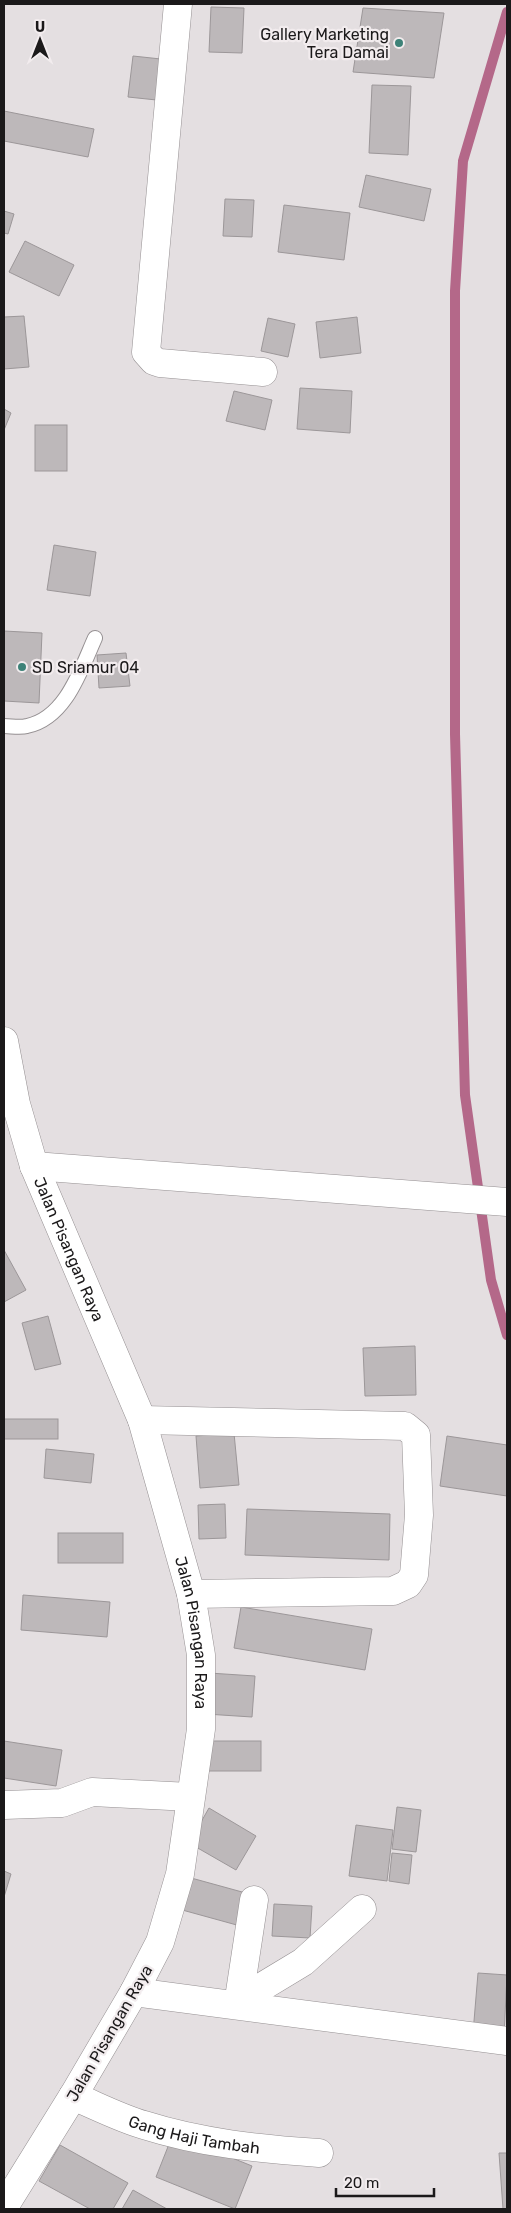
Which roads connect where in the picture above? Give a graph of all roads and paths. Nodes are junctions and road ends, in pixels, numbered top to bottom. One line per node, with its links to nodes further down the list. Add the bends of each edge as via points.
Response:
1 (178, 4): 2 (street, via 146,352 160,363)
2 (263, 372)
3 (95, 638): 4 (lane, via 68,697 60,706 28,726)
4 (4, 726)
5 (4, 1041): 6 (street, Jalan Pisangan Raya, via 16,1104)
6 (34, 1166): 7 (street); 8 (street, Jalan Pisangan Raya)
7 (507, 1202)
8 (142, 1420): 9 (street, Jalan Pisangan Raya); 9 (street, via 406,1426 416,1435 419,1515 414,1575 408,1584 393,1591)
9 (191, 1594): 10 (street, Jalan Pisangan Raya, via 202,1655 201,1729)
10 (190, 1797): 11 (street, via 92,1792 62,1804); 14 (street, Jalan Pisangan Raya, via 180,1874 160,1942)
11 (4, 1805)
12 (254, 1900): 15 (street)
13 (362, 1909): 15 (street, via 303,1962)
14 (134, 1992): 15 (street); 17 (street, Jalan Pisangan Raya)
15 (239, 2002): 16 (street)
16 (507, 2041)
17 (73, 2096): 18 (street, Gang Haji Tambah, via 142,2125 177,2134 257,2148); 19 (street, Jalan Pisangan Raya)
18 (318, 2153)
19 (4, 2207)

